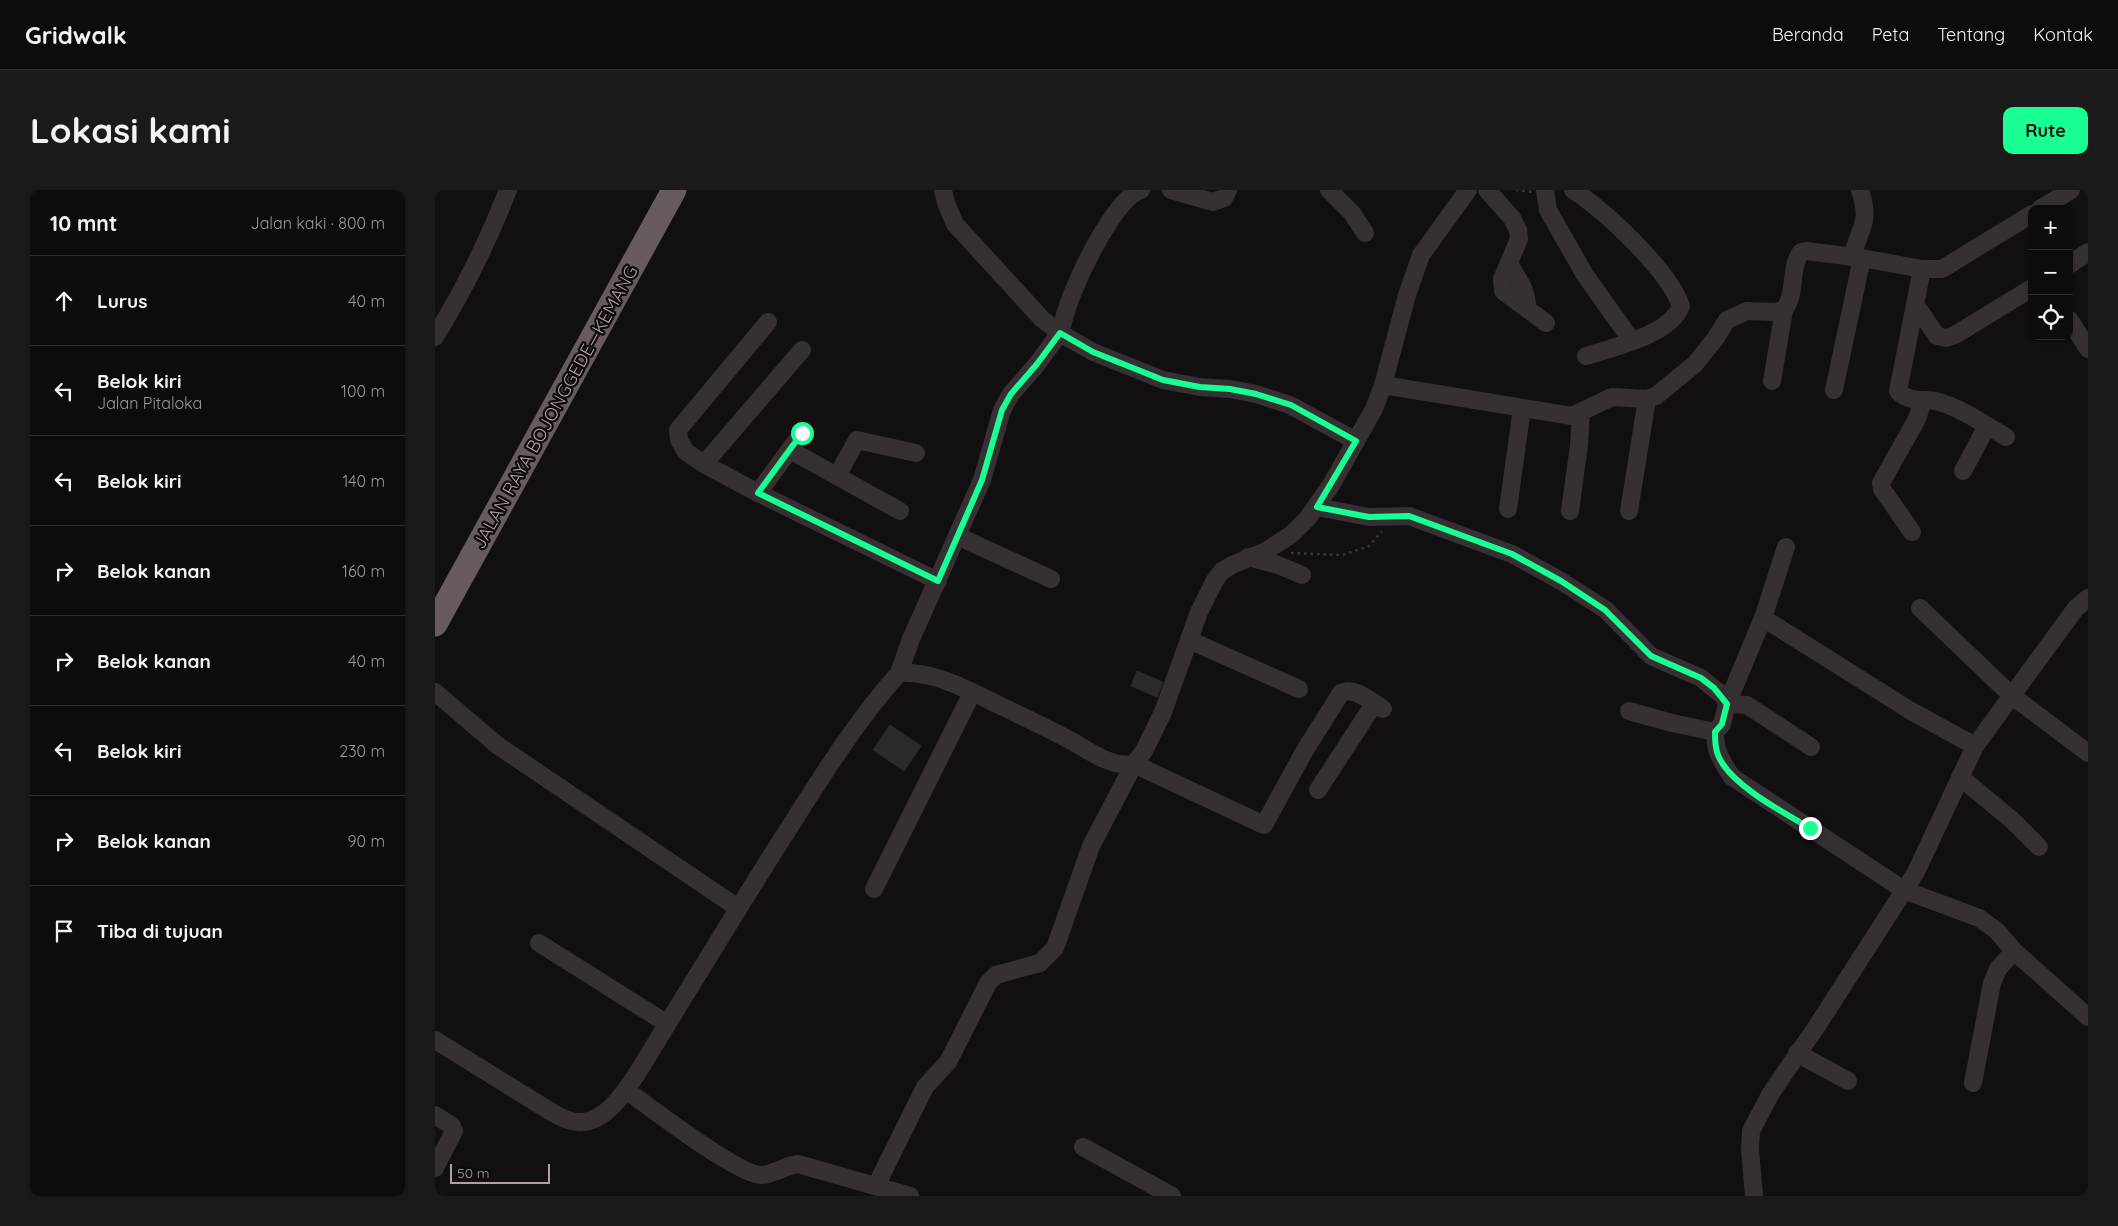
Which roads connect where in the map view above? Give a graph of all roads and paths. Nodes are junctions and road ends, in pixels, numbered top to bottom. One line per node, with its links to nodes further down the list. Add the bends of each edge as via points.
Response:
1 (508, 190): 28 (street, via 493,229)
2 (674, 190): 67 (highway, JALAN RAYA BOJONGGEDE—KEMANG)
3 (943, 190): 27 (street, via 955,224 1042,319)
4 (1141, 190): 27 (street, via 1132,193 1121,205 1103,232 1072,293)
5 (1171, 190): 6 (street, via 1213,202 1223,198)
6 (1229, 190)
7 (1329, 190): 16 (street, via 1352,213)
8 (1468, 190): 34 (street, via 1421,255 1413,272)
9 (1487, 190): 25 (street, via 1512,218 1518,230 1518,245 1502,279 1503,291)
10 (1545, 190): 29 (street, via 1548,210 1585,275)
11 (1573, 190): 29 (street, via 1632,240 1678,296 1681,306 1672,321)
12 (1860, 190): 18 (street, via 1866,208)
13 (2071, 190): 14 (street)
14 (2047, 205)
15 (2028, 216): 20 (street, via 1942,269)
16 (1365, 233)
17 (2088, 252): 19 (street)
18 (1856, 254): 20 (street); 23 (street, via 1801,252 1792,296); 35 (street)
19 (2073, 261)
20 (1922, 270): 22 (street)
21 (2028, 290): 22 (street, via 1946,338 1937,336)
22 (1915, 304): 37 (street, via 1898,391 1909,398)
23 (1784, 310): 33 (street); 36 (street, via 1747,311 1727,320 1695,364 1656,396)
24 (768, 322): 46 (street, via 678,430 686,452)
25 (1547, 323)
26 (2073, 325): 30 (street)
27 (1060, 333): 43 (street, via 1093,352 1163,380 1247,392 1291,405); 57 (street, via 1002,410 982,480)
28 (435, 337)
29 (1632, 341): 32 (street)
30 (2088, 349)
31 (802, 350): 46 (street)
32 (1586, 356)
33 (1772, 381)
34 (1383, 385): 38 (street); 43 (street)
35 (1834, 390)
36 (1647, 399): 39 (street, via 1612,397); 54 (street)
37 (1923, 400): 40 (street, via 1952,407); 56 (street, via 1917,420 1881,482 1881,489)
38 (1522, 408): 39 (street, via 1573,416); 51 (street)
39 (1581, 412): 53 (street)
40 (1987, 426): 42 (street); 47 (street)
41 (802, 433): 44 (street)
42 (2006, 437)
43 (1356, 441): 50 (street)
44 (790, 450): 48 (street); 49 (street)
45 (916, 452): 48 (street, via 857,440)
46 (704, 464): 49 (street)
47 (1963, 471)
48 (837, 476): 52 (street)
49 (758, 493): 63 (street)
50 (1317, 507): 55 (street, via 1369,517); 59 (street, via 1292,534)
51 (1508, 508)
52 (900, 511)
53 (1570, 511)
54 (1629, 511)
55 (1409, 516): 59 (path, via 1385,527 1369,546 1342,556); 74 (street, via 1512,554 1561,581 1605,610 1651,656 1701,678)
56 (1912, 532)
57 (957, 536): 62 (street); 63 (street)
58 (1786, 547): 66 (street)
59 (1266, 551): 60 (street)
60 (1249, 557): 61 (street); 68 (street, via 1222,571 1215,580)
61 (1302, 575)
62 (1051, 579)
63 (938, 581): 69 (street)
64 (2088, 598): 73 (street, via 2076,608)
65 (1920, 608): 73 (street)
66 (1763, 618): 74 (street); 77 (street, via 1911,711)
67 (435, 624)
68 (1189, 640): 70 (street); 80 (street, via 1163,712)
69 (899, 673): 72 (street, via 927,675); 86 (street, via 821,777)
70 (1299, 689)
71 (435, 692): 86 (street, via 497,745)
72 (972, 693): 80 (street, via 1110,762 1123,766); 84 (street)
73 (2011, 695): 77 (street); 79 (street)
74 (1727, 704): 76 (street, via 1722,724); 78 (street, via 1747,705)
75 (1629, 711): 76 (street)
76 (1715, 732): 85 (street, via 1718,756 1732,777)
77 (1975, 746): 81 (street)
78 (1811, 747)
79 (2088, 753)
80 (1134, 764): 82 (street, via 1264,825 1341,692 1355,692 1379,706); 99 (street, via 1091,846 1055,948 1040,963 996,974 987,983 948,1062 925,1086)
81 (1961, 777): 83 (street); 85 (street, via 1916,872)
82 (1318, 790)
83 (2039, 847)
84 (874, 889)
85 (1904, 890): 88 (street, via 1979,918 1997,931); 92 (street)
86 (737, 908): 90 (street)
87 (539, 943): 90 (street)
88 (2014, 951): 89 (street); 94 (street, via 1992,983)
89 (2088, 1016)
90 (666, 1023): 95 (street)
91 (435, 1040): 95 (street, via 553,1114 568,1120 593,1120)
92 (1797, 1053): 93 (street); 102 (street, via 1771,1092 1751,1131)
93 (1848, 1081)
94 (1973, 1083)
95 (626, 1090): 99 (street, via 680,1131 746,1170 760,1175 798,1164)
96 (435, 1115): 98 (street, via 455,1131)
97 (1083, 1148): 101 (street)
98 (435, 1168)
99 (876, 1186): 100 (street)
100 (910, 1196)
101 (1171, 1196)
102 (1754, 1196)

